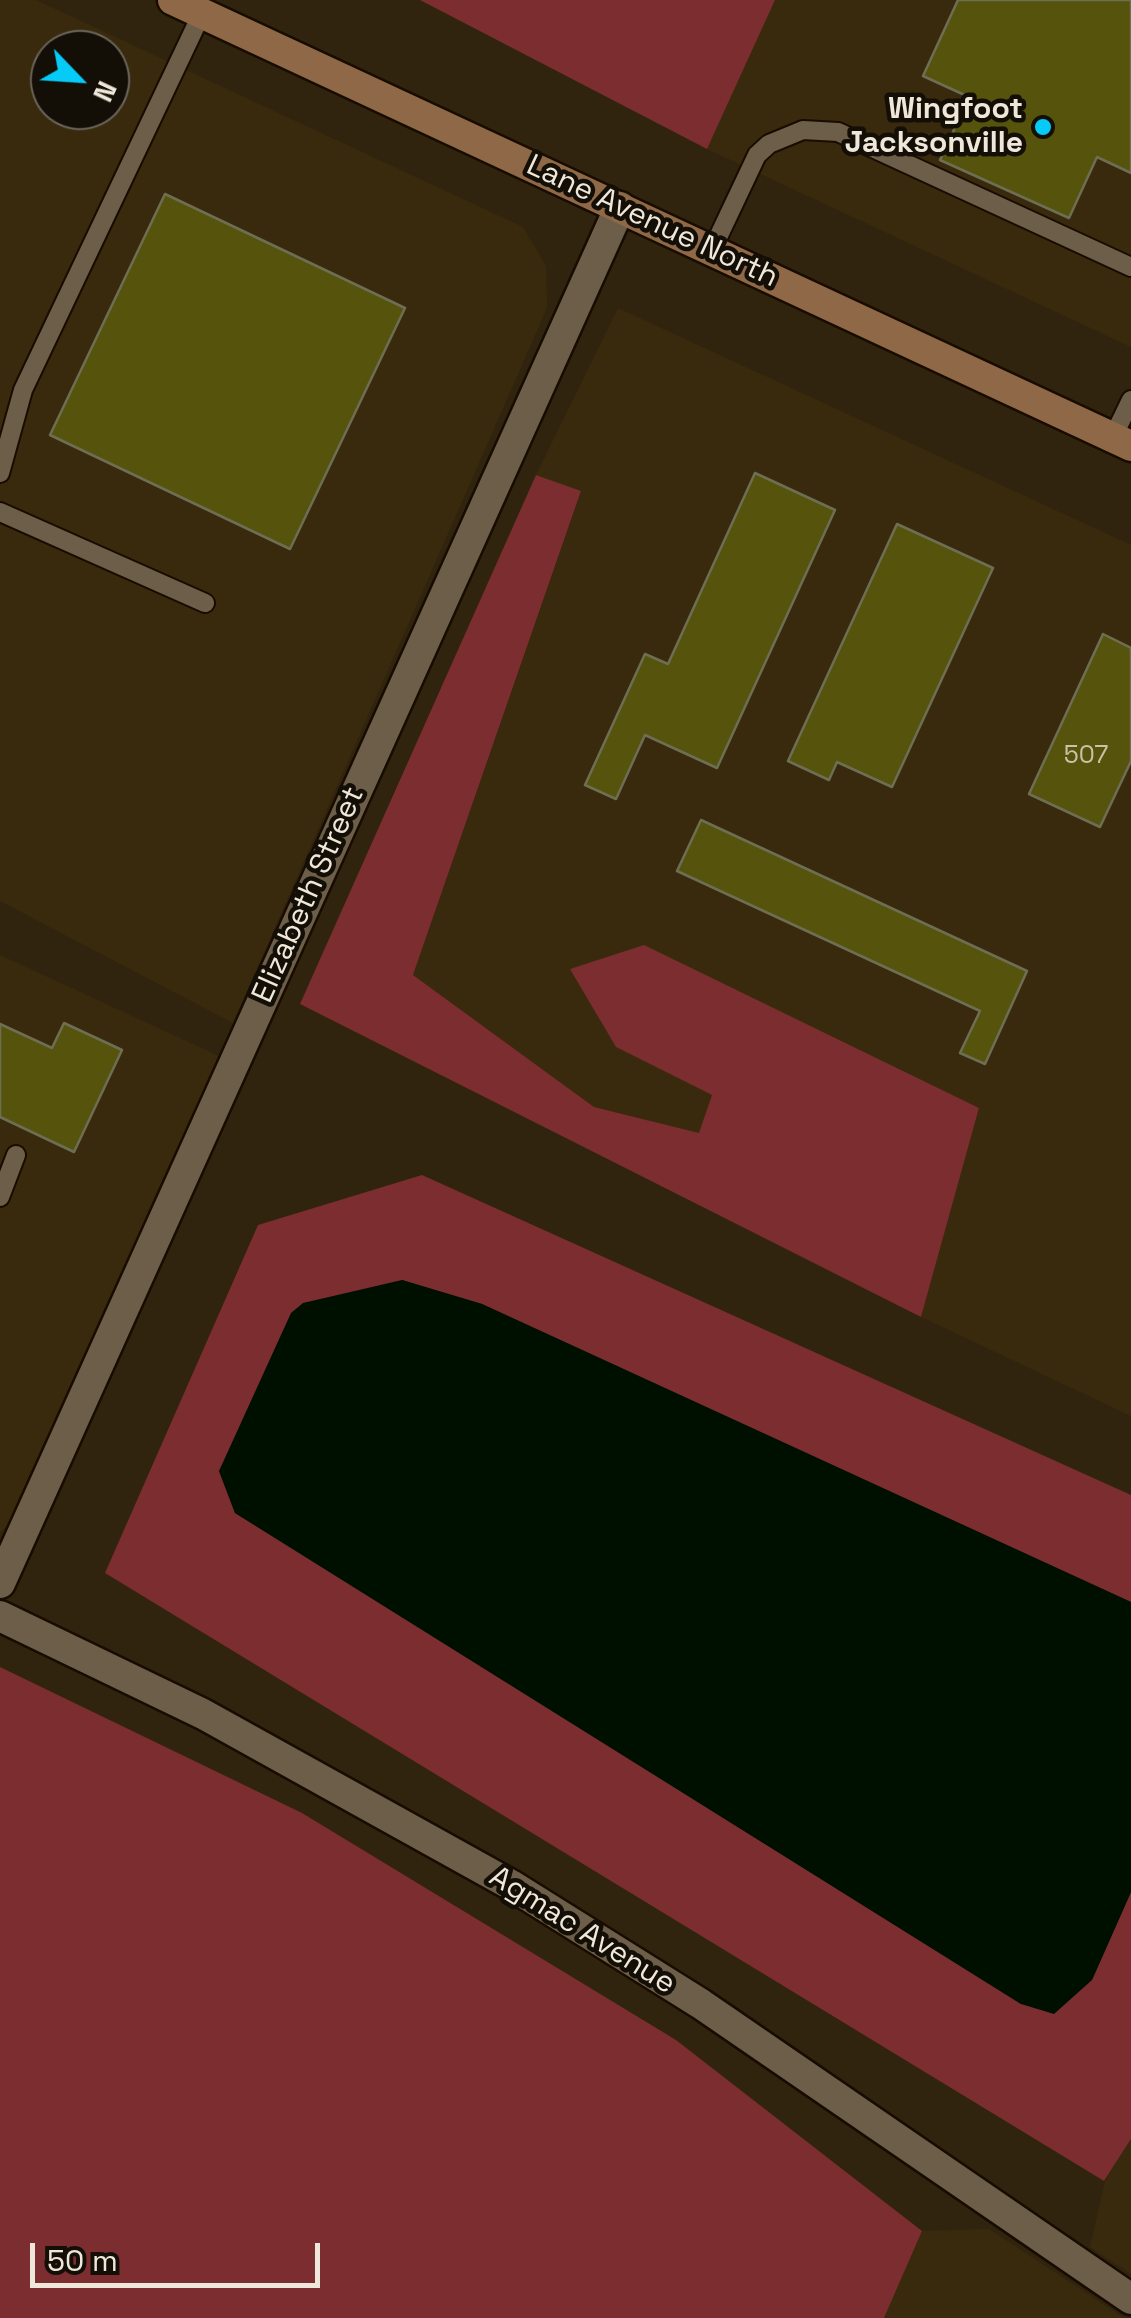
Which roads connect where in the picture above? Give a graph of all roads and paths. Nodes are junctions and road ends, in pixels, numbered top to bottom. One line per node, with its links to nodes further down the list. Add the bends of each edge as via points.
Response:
1 (173, 0): 2 (main road, Lane Avenue North)
2 (202, 13): 3 (main road, Lane Avenue North); 8 (lane, via 24,390)
3 (620, 207): 4 (main road, Lane Avenue North); 13 (street, Elizabeth Street)
4 (712, 250): 5 (lane, via 757,155 803,130 838,132); 7 (main road, Lane Avenue North)
5 (1131, 267)
6 (1131, 400): 7 (lane)
7 (1122, 442)
8 (0, 473)
9 (0, 512): 10 (lane)
10 (205, 603)
11 (16, 1156): 12 (lane)
12 (0, 1198)
13 (0, 1583)
14 (0, 1616): 15 (street, Agmac Avenue, via 203,1714 510,1885 702,2004)
15 (1131, 2300)

